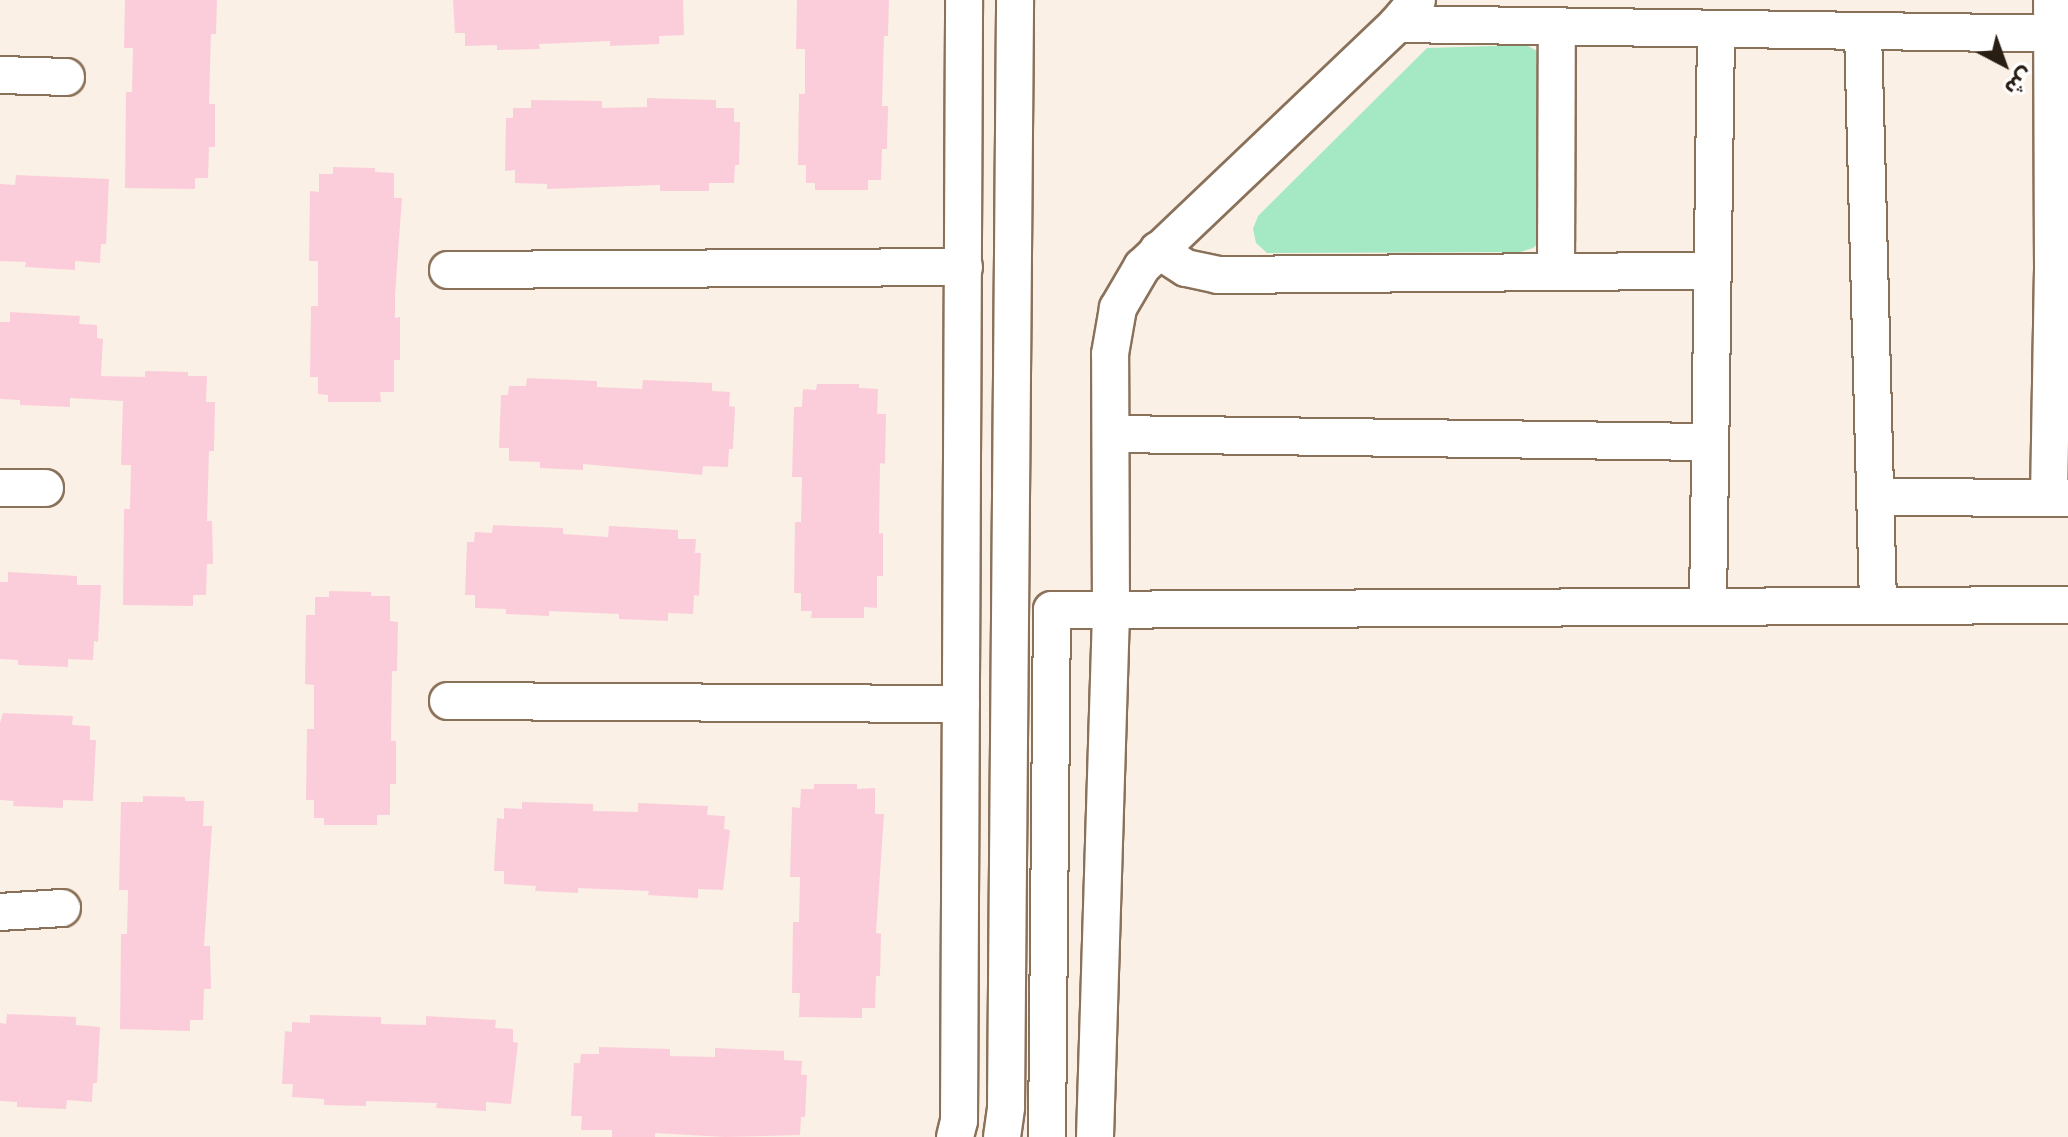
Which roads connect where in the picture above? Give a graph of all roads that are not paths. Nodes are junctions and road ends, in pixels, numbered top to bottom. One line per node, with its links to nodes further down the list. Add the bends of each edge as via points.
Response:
1 (964, 0): 11 (street)
2 (1015, 0): 32 (street, via 1007,1091)
3 (1407, 12): 5 (street); 10 (street)
4 (2057, 23): 7 (street); 20 (street, via 2053,269)
5 (1557, 26): 6 (street); 13 (street)
6 (1716, 29): 7 (street); 14 (street)
7 (1863, 31): 19 (street)
8 (0, 75): 9 (street)
9 (66, 77)
10 (1158, 250): 13 (street, via 1186,268 1218,275); 15 (street, via 1128,287 1112,330)
11 (964, 267): 12 (street); 26 (street)
12 (448, 270)
13 (1556, 270): 14 (street)
14 (1711, 271): 16 (street)
15 (1112, 434): 16 (street); 24 (street)
16 (1709, 442): 21 (street)
17 (0, 488): 18 (street)
18 (45, 488)
19 (1876, 497): 20 (street); 22 (street)
20 (2058, 498)
21 (1708, 605): 22 (street); 24 (street)
22 (1878, 605): 23 (street)
23 (2068, 605)
24 (1111, 612): 27 (street, via 1052,610); 28 (street)
25 (448, 701): 26 (street)
26 (961, 704): 31 (street)
27 (1051, 729): 28 (street); 33 (street)
28 (1108, 732): 34 (street)
29 (62, 908): 30 (street)
30 (0, 912)
31 (955, 1137)
32 (1002, 1137)
33 (1047, 1137)
34 (1095, 1137)

